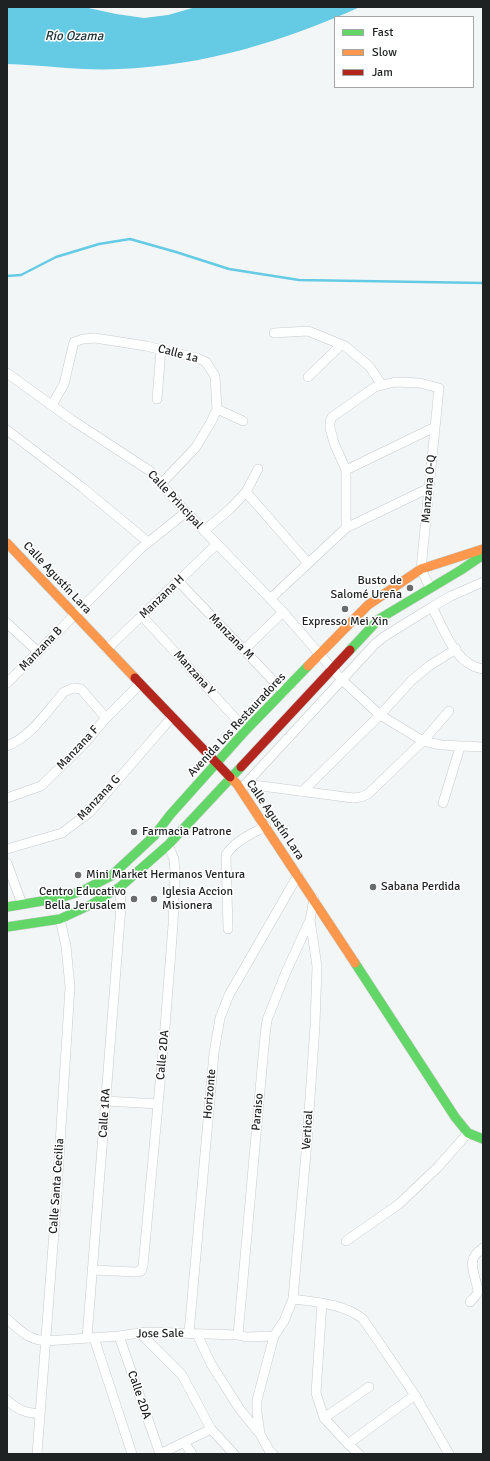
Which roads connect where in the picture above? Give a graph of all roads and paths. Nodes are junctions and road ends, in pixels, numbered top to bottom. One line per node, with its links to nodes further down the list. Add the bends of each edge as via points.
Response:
1 (274, 333): 2 (street, via 308,331)
2 (341, 345): 5 (street); 6 (street, via 369,366)
3 (161, 349): 7 (street); 8 (street, Calle 1a, via 95,338 74,342 64,384); 9 (street, Calle 1a, via 206,362 215,376)
4 (7, 373): 8 (street, Calle Principal)
5 (308, 377)
6 (382, 385): 11 (street, Manzana O-Q, via 395,382 438,388); 14 (street, via 375,387 332,417 330,428)
7 (157, 399)
8 (52, 405): 15 (street, Calle Principal, via 150,471)
9 (216, 409): 10 (street); 15 (street, Calle 1a, via 196,447)
10 (243, 421)
11 (435, 426): 14 (street); 16 (street, Manzana O-Q)
12 (7, 430): 22 (street)
13 (258, 468): 17 (street)
14 (346, 470): 19 (street)
15 (161, 484): 18 (street, Calle Principal)
16 (429, 488): 19 (street); 27 (street, Manzana O-Q)
17 (246, 492): 20 (street); 26 (street)
18 (186, 512): 20 (street, Calle Principal); 22 (street, Manzana B)
19 (346, 528): 26 (street)
20 (204, 531): 23 (street, Calle Principal)
21 (7, 542): 34 (street, Calle Agustín Lara)
22 (148, 542): 34 (street, Manzana B)
23 (218, 544): 28 (street, Manzana H); 31 (street, Calle Principal)
24 (483, 549): 27 (street, Avenida Los Restauradores)
25 (483, 555): 30 (street)
26 (308, 563): 31 (street)
27 (421, 569): 30 (street); 41 (street, Avenida Los Restauradores, via 368,605)
28 (179, 582): 35 (street, Manzana H); 39 (street, Manzana M)
29 (483, 583): 32 (street)
30 (430, 588): 42 (street, via 379,619)
31 (270, 599): 33 (street, Calle Principal)
32 (432, 607): 38 (street); 44 (street, via 375,644)
33 (283, 612): 39 (street); 41 (street, Calle Principal)
34 (74, 614): 37 (street, Calle Agustín Lara); 40 (street, Manzana B)
35 (142, 616): 37 (street, Manzana H); 52 (street, Manzana Y)
36 (7, 623): 40 (street)
37 (107, 649): 46 (street, Calle Agustín Lara)
38 (456, 649): 43 (street, via 465,661); 49 (street, via 412,680)
39 (244, 650): 47 (street, Manzana M)
40 (38, 652): 45 (street, Manzana B)
41 (319, 654): 42 (street, Calle Principal); 47 (street, Avenida Los Restauradores)
42 (332, 669): 44 (street, Calle Principal); 58 (street)
43 (483, 669)
44 (342, 680): 49 (street, Calle Principal); 59 (street)
45 (7, 683)
46 (140, 684): 50 (street, Manzana F); 51 (street, Calle Agustín Lara)
47 (284, 692): 52 (street, Avenida Los Restauradores)
48 (449, 711): 53 (street)
49 (380, 715): 53 (street, Calle Principal); 60 (street)
50 (106, 718): 54 (street, via 81,690 73,688 64,692 26,736); 61 (street, Manzana F, via 83,745 41,786)
51 (172, 718): 57 (street, Calle Agustín Lara); 65 (street, Manzana G, via 81,820 62,833)
52 (246, 730): 57 (street, Avenida Los Restauradores)
53 (422, 741): 56 (street); 60 (street, via 361,798)
54 (7, 746)
55 (483, 746): 56 (street)
56 (460, 747): 62 (street)
57 (217, 764): 58 (street, Calle Agustín Lara); 70 (street, Avenida Los Restauradores, via 154,836 111,876 82,891 60,898)
58 (230, 777): 59 (street, Calle Agustín Lara); 64 (street)
59 (244, 787): 60 (street); 63 (street, Calle Agustín Lara)
60 (302, 792)
61 (7, 798)
62 (443, 803)
63 (266, 826): 67 (street, Calle Agustín Lara); 75 (street, via 234,844 226,855)
64 (168, 845): 68 (street); 77 (street, Calle 2DA, via 174,859 175,872)
65 (7, 849)
66 (7, 863): 70 (street)
67 (298, 875): 69 (street, Calle Agustín Lara); 88 (street, Horizonte, via 229,995 220,1018 214,1053)
68 (120, 887): 72 (street); 76 (street, Calle 1RA, via 121,906)
69 (314, 899): 73 (street, Paraiso); 78 (street, Calle Agustín Lara)
70 (22, 904): 71 (street, Avenida Los Restauradores)
71 (7, 907)
72 (60, 919): 74 (street); 93 (street, Calle Santa Cecilia, via 66,946 70,987)
73 (310, 920): 83 (street, Vertical, via 317,966 315,1025); 89 (street, Paraiso, via 267,1020)
74 (7, 927)
75 (228, 929)
76 (106, 1101): 77 (street); 82 (street, Calle 1RA)
77 (158, 1104): 82 (street, Calle 2DA, via 143,1266 141,1271 135,1272)
78 (468, 1134): 79 (street); 80 (street, via 399,1204)
79 (483, 1139)
80 (346, 1241)
81 (483, 1248): 84 (street, via 472,1260 478,1290)
82 (93, 1270): 92 (street, Calle 1RA)
83 (293, 1298): 85 (street); 91 (street, Vertical, via 284,1321)
84 (470, 1302)
85 (322, 1303): 95 (street, via 354,1312 363,1319); 98 (street, via 316,1393)
86 (7, 1319): 93 (street, via 28,1337)
87 (140, 1333): 88 (street, Jose Sale); 90 (street, Jose Sale); 99 (street, via 182,1375)
88 (193, 1333): 89 (street, Jose Sale); 100 (street, via 239,1408)
89 (238, 1335): 91 (street, Jose Sale)
90 (119, 1336): 92 (street, Jose Sale); 105 (street, Calle 2DA)
91 (274, 1336): 100 (street, Vertical, via 258,1400)
92 (91, 1338): 93 (street, Jose Sale); 104 (street)
93 (45, 1341): 97 (street, Calle Santa Cecilia)
94 (368, 1387): 98 (street)
95 (415, 1395): 102 (street); 110 (street)
96 (7, 1400): 97 (street, via 30,1414)
97 (40, 1414): 103 (street, Calle Santa Cecilia)
98 (324, 1418): 102 (street)
99 (211, 1429): 101 (street); 107 (street)
100 (260, 1434): 108 (street)
101 (184, 1442): 105 (street); 106 (street)
102 (348, 1444): 109 (street)
103 (37, 1454)
104 (132, 1454)
105 (160, 1454)
106 (192, 1454)
107 (234, 1454)
108 (273, 1454)
109 (359, 1454)
110 (449, 1454)

